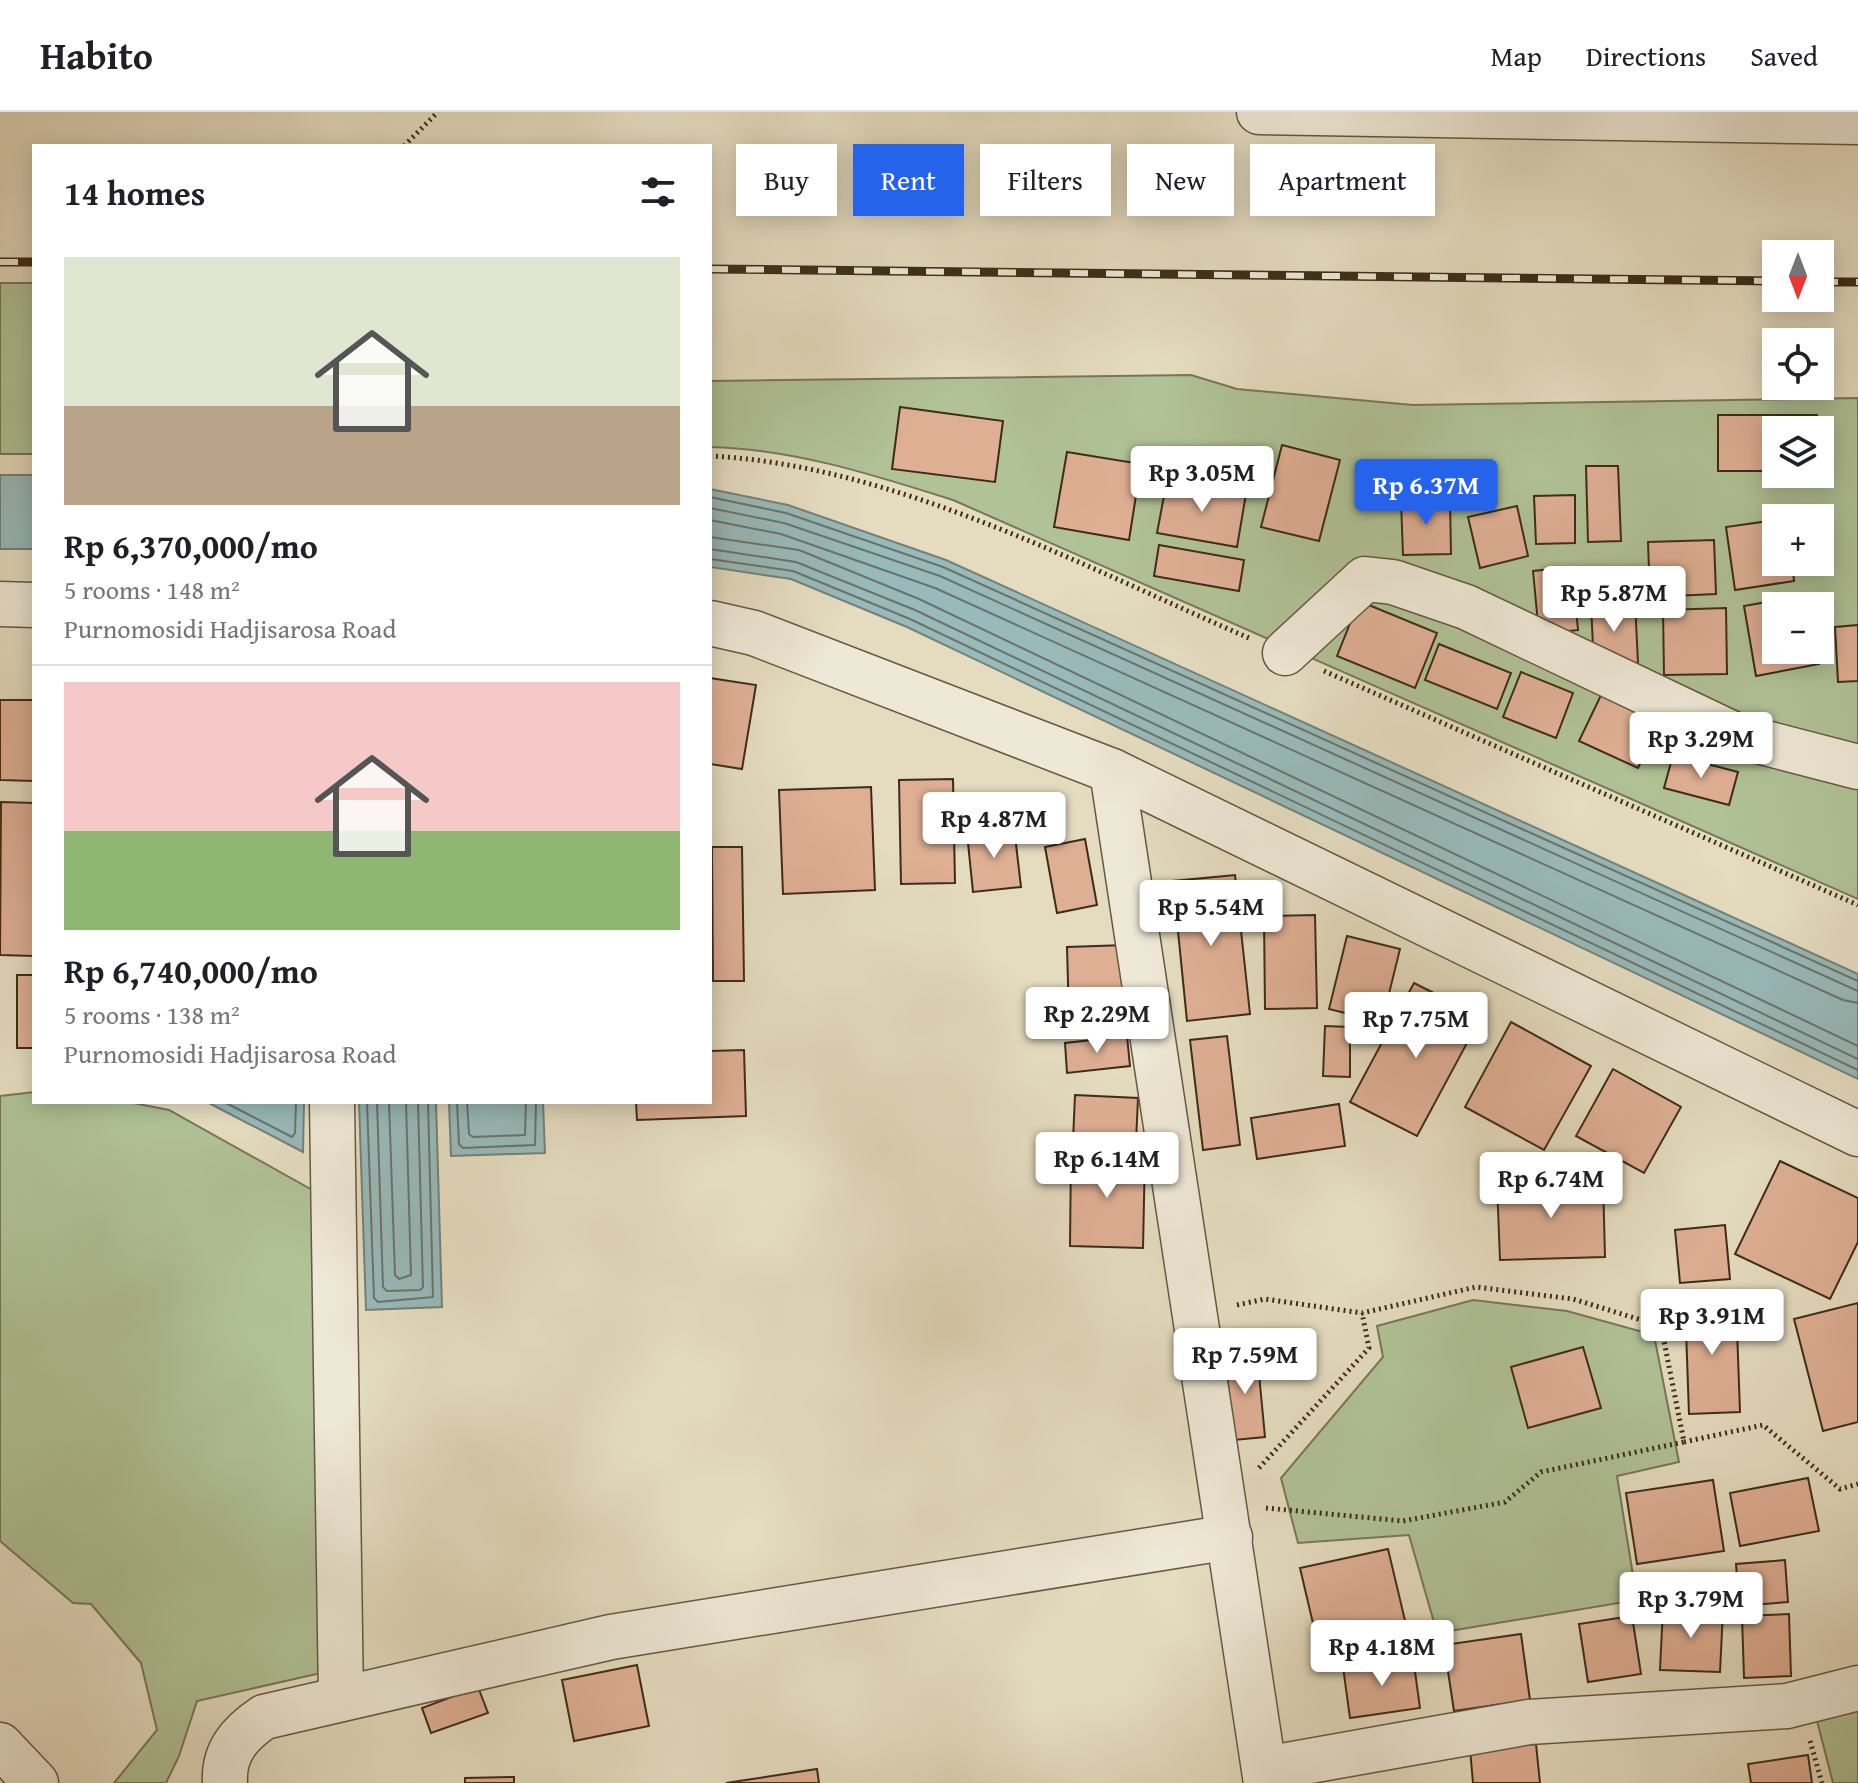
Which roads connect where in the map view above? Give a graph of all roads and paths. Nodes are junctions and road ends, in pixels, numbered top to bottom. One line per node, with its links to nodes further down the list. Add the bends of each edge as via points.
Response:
1 (438, 112): 4 (path)
2 (1259, 112): 3 (street)
3 (1858, 122)
4 (406, 144)
5 (0, 604): 6 (street)
6 (32, 605)
7 (712, 623): 10 (street, via 754,633)
8 (1285, 653): 9 (street, via 1365,579 1393,582 1466,607 1735,735)
9 (1858, 767)
10 (1112, 771): 12 (street); 13 (street)
11 (332, 1104): 21 (street)
12 (1858, 1134)
13 (1196, 1313): 14 (path, via 1265,1299); 19 (street)
14 (1362, 1313): 15 (path, via 1476,1287 1573,1299 1661,1326); 16 (path, via 1369,1348 1257,1470)
15 (1684, 1442): 17 (path, via 1763,1425 1840,1489); 18 (path, via 1541,1472 1505,1502 1403,1521 1263,1508)
16 (1259, 1483)
17 (1858, 1484)
18 (1261, 1496)
19 (1230, 1537): 21 (street, via 611,1637); 23 (street)
20 (1858, 1688): 23 (street, via 1787,1706 1529,1722)
21 (341, 1699): 25 (street, via 264,1717 241,1732 230,1753)
22 (0, 1745): 24 (street)
23 (1266, 1776)
24 (36, 1783)
25 (225, 1783)

